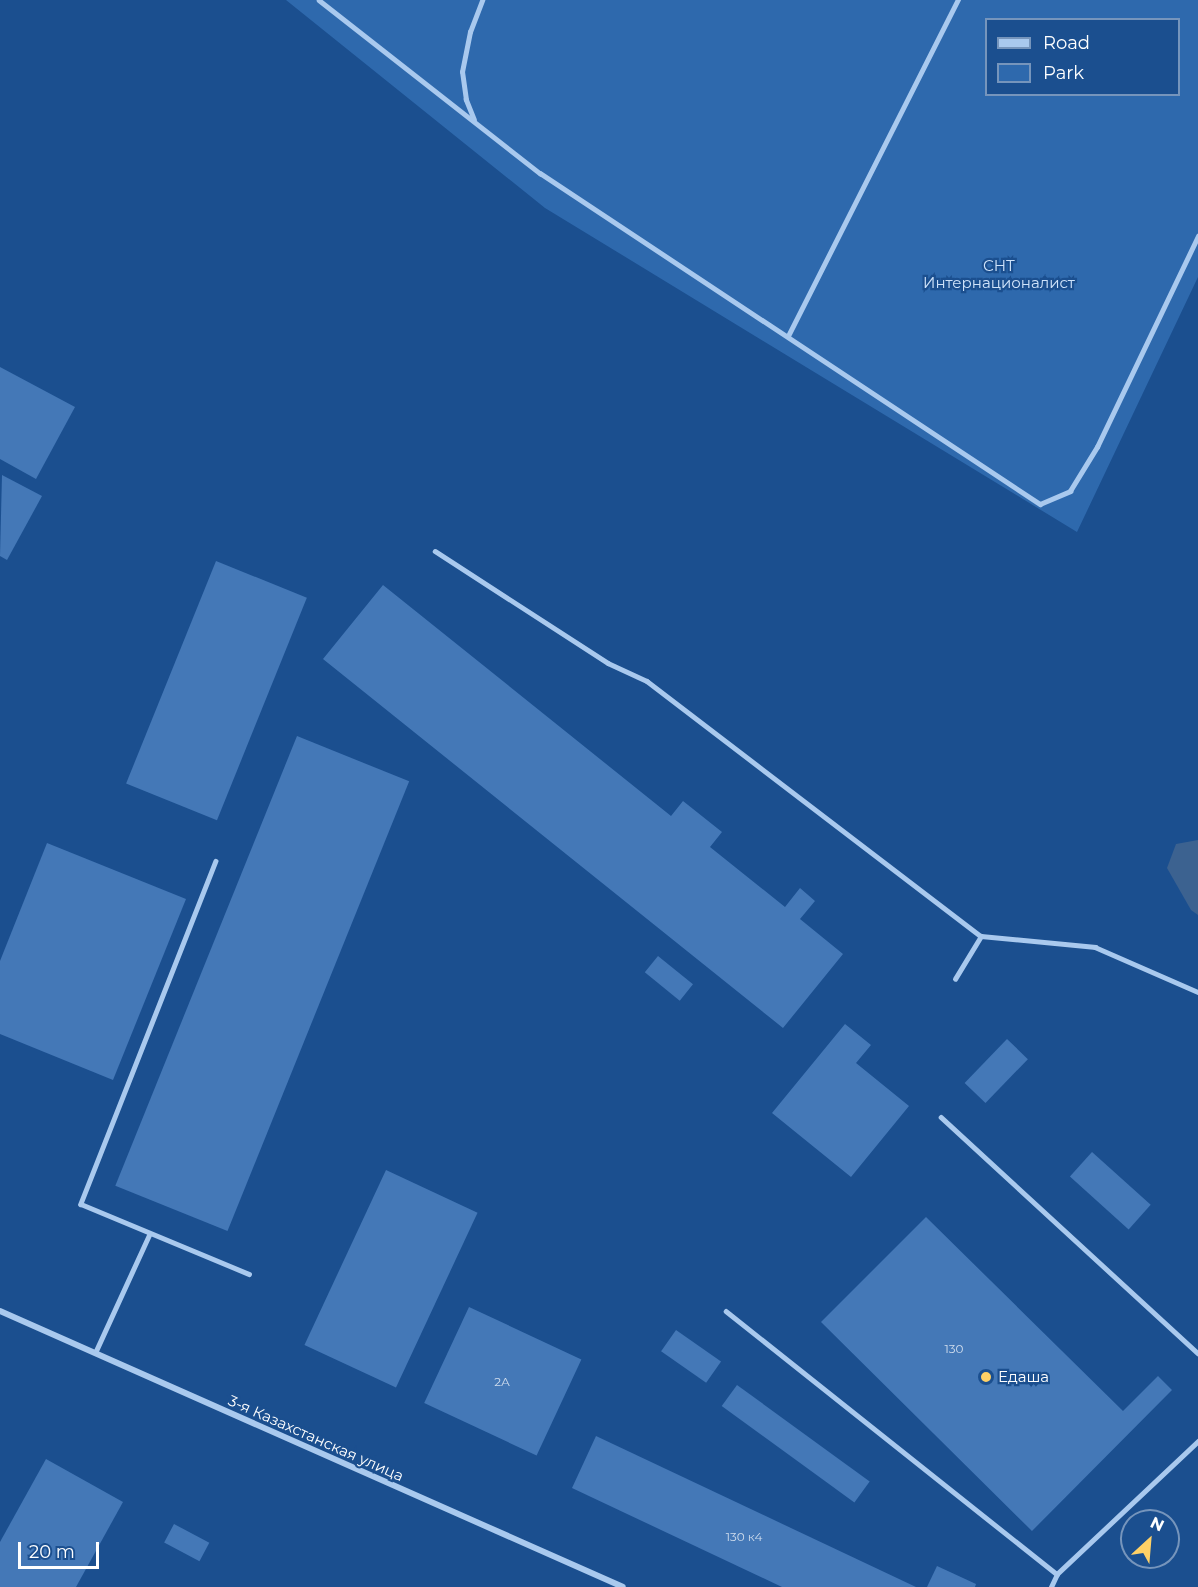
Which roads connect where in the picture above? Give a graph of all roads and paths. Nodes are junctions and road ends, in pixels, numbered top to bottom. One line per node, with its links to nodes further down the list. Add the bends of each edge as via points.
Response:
1 (319, 0): 4 (lane)
2 (482, 0): 4 (lane, via 462,72 466,100)
3 (958, 0): 6 (lane)
4 (475, 123): 6 (lane, via 540,173)
5 (1198, 236): 6 (lane, via 1097,447 1070,490 1040,504)
6 (788, 336)
7 (435, 551): 9 (lane, via 608,663 647,681)
8 (216, 861): 13 (lane, via 81,1204)
9 (981, 936): 10 (lane); 11 (lane, via 1095,946)
10 (955, 979)
11 (1198, 992)
12 (941, 1117): 18 (lane)
13 (149, 1234): 14 (lane); 17 (lane)
14 (249, 1274)
15 (0, 1311): 17 (street, 3-я Казахстанская улица)
16 (726, 1311): 20 (lane)
17 (95, 1353): 21 (street, 3-я Казахстанская улица)
18 (1198, 1353)
19 (1198, 1441): 20 (lane)
20 (1057, 1574): 22 (lane)
21 (623, 1587)
22 (1051, 1587)

